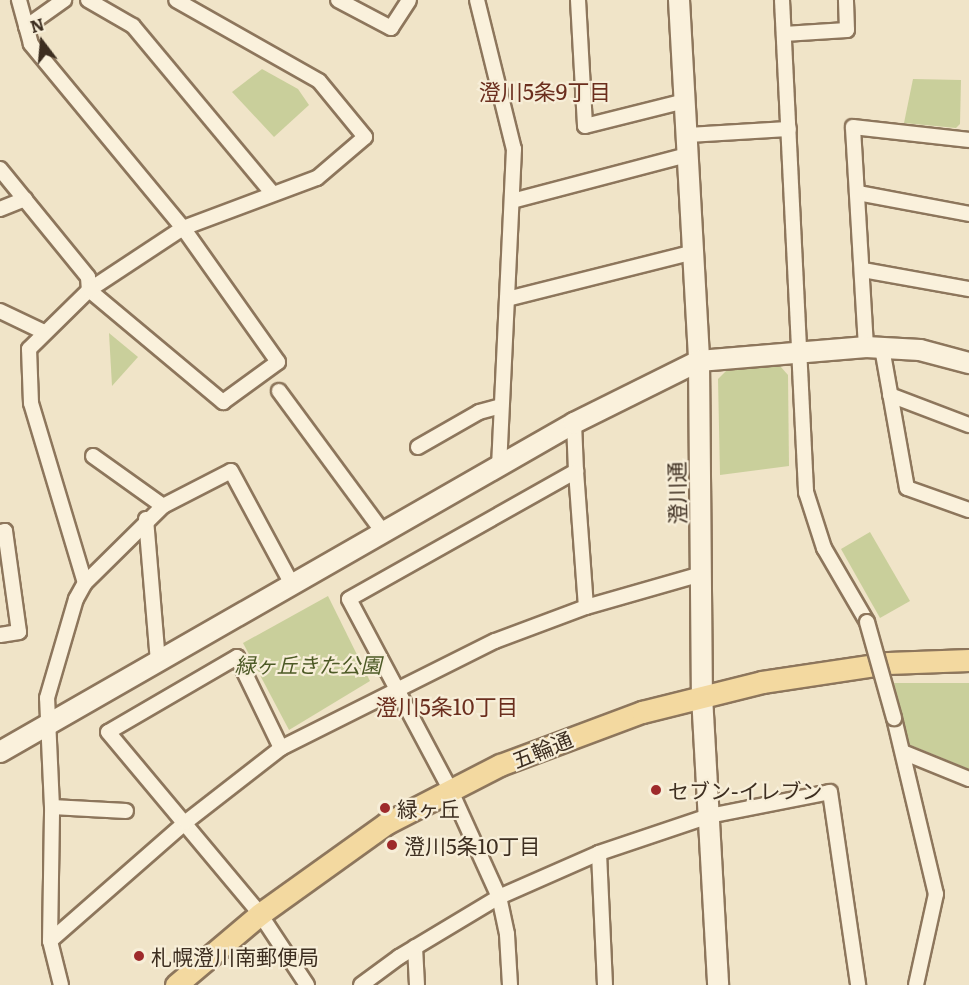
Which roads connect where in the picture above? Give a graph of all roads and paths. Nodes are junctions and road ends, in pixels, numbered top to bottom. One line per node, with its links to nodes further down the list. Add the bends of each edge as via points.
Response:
1 (19, 0): 12 (street)
2 (64, 0): 12 (street)
3 (88, 0): 21 (street, via 133,26)
4 (176, 0): 21 (street, via 319,81 365,137 317,178)
5 (338, 0): 6 (street, via 391,28)
6 (409, 0)
7 (477, 0): 23 (street, via 514,149)
8 (578, 0): 14 (street, via 585,126)
9 (679, 0): 14 (street, 澄川通)
10 (782, 0): 13 (street)
11 (846, 0): 13 (street, via 847,30)
12 (26, 27): 26 (street, via 31,44)
13 (784, 34): 15 (street)
14 (686, 101): 16 (street, 澄川通)
15 (789, 129): 16 (street); 35 (street)
16 (687, 135): 18 (street, 澄川通)
17 (969, 140): 20 (street, via 853,127)
18 (687, 155): 23 (street); 27 (street, 澄川通)
19 (0, 169): 22 (street)
20 (858, 193): 25 (street); 28 (street)
21 (272, 194): 26 (street)
22 (26, 199): 24 (street); 30 (street, via 88,277)
23 (512, 201): 31 (street)
24 (0, 209)
25 (969, 214)
26 (183, 228): 30 (street); 30 (street, via 278,362 223,402)
27 (694, 252): 31 (street); 36 (street, 澄川通)
28 (863, 270): 29 (street); 34 (street)
29 (969, 289)
30 (89, 290): 33 (street)
31 (507, 299): 40 (street)
32 (0, 311): 33 (street)
33 (44, 332): 53 (street, via 29,350 31,403)
34 (874, 348): 35 (street); 37 (street, via 920,350); 39 (street)
35 (801, 350): 36 (street); 64 (street, bridge, via 805,476 811,511 824,548 867,622)
36 (699, 361): 41 (street); 52 (street, 澄川通)
37 (969, 363)
38 (279, 391): 51 (street)
39 (890, 395): 42 (street); 48 (street, via 907,488)
40 (501, 406): 43 (street, via 479,412); 45 (street)
41 (574, 423): 45 (street); 46 (street)
42 (969, 425)
43 (418, 447)
44 (93, 456): 47 (street)
45 (499, 466): 51 (street)
46 (576, 471): 55 (street); 59 (street, via 349,599)
47 (163, 506): 49 (street); 54 (street, via 231,471)
48 (969, 510)
49 (147, 519): 53 (street); 58 (street)
50 (0, 532): 56 (street, via 4,531 19,632)
51 (383, 532): 54 (street)
52 (701, 574): 55 (street); 60 (street, 澄川通)
53 (85, 583): 61 (street, via 76,599 47,698)
54 (293, 586): 58 (street)
55 (586, 607): 59 (street, via 495,641)
56 (0, 635)
57 (969, 660): 60 (main road, 五輪通, via 888,663 762,682)
58 (158, 663): 61 (street)
59 (394, 688): 62 (street); 66 (street)
60 (702, 696): 66 (main road, 五輪通, via 591,729 500,765); 69 (street, 澄川通)
61 (49, 722): 63 (street); 67 (street)
62 (281, 748): 70 (street); 70 (street, via 237,657 108,732)
63 (0, 752)
64 (905, 753): 65 (street); 85 (street, via 936,894)
65 (969, 779)
66 (451, 791): 72 (street); 73 (main road, 五輪通, via 387,823)
67 (52, 807): 68 (street); 74 (street)
68 (126, 811)
69 (709, 816): 71 (street); 83 (street, 澄川通); 84 (street, via 830,792)
70 (186, 822): 73 (street); 74 (street)
71 (599, 853): 72 (street); 82 (street)
72 (499, 897): 75 (street); 81 (street, via 507,934)
73 (260, 914): 77 (main road, 五輪通); 78 (street)
74 (50, 941): 76 (street)
75 (415, 947): 79 (street); 80 (street)
76 (61, 985)
77 (176, 985)
78 (307, 985)
79 (361, 985)
80 (417, 985)
81 (510, 985)
82 (605, 985)
83 (718, 985)
84 (858, 985)
85 (916, 985)

